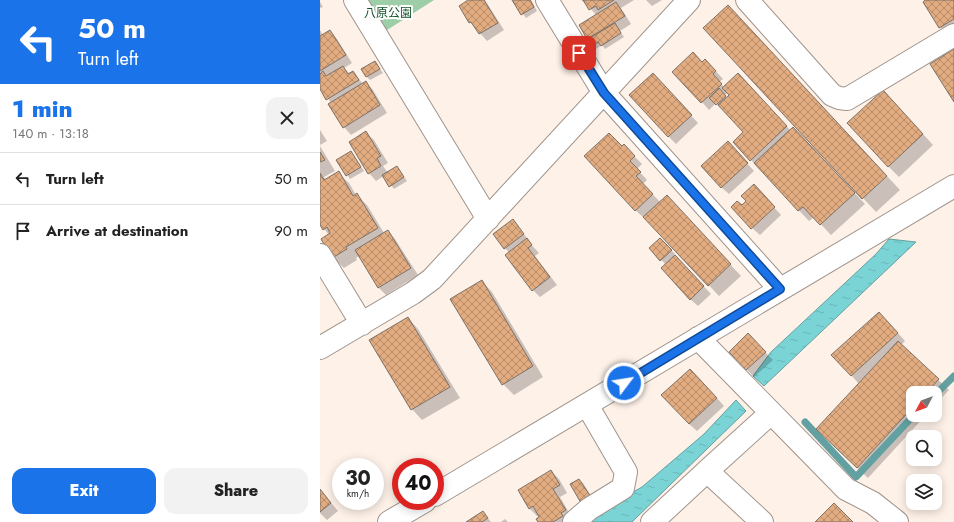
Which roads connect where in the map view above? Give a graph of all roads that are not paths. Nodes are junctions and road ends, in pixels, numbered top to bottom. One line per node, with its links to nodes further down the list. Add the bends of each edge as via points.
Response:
1 (355, 0): 8 (street)
2 (546, 0): 6 (street)
3 (690, 0): 6 (street)
4 (747, 0): 5 (street, via 832,95 839,98 847,99)
5 (954, 35)
6 (604, 93): 8 (street); 10 (street)
7 (954, 186): 10 (street)
8 (488, 219): 11 (street, via 432,279)
9 (320, 255): 11 (street)
10 (780, 289): 12 (street)
11 (362, 324): 13 (street)
12 (698, 338): 14 (street); 15 (street)
13 (320, 348)
14 (587, 405): 17 (street); 20 (street, via 626,472 623,488 589,509)
15 (771, 413): 16 (street); 23 (street, via 846,489 873,503)
16 (707, 471): 21 (street); 22 (street)
17 (444, 490)
18 (410, 510): 19 (street)
19 (389, 522)
20 (574, 522)
21 (652, 522)
22 (762, 522)
23 (897, 522)

